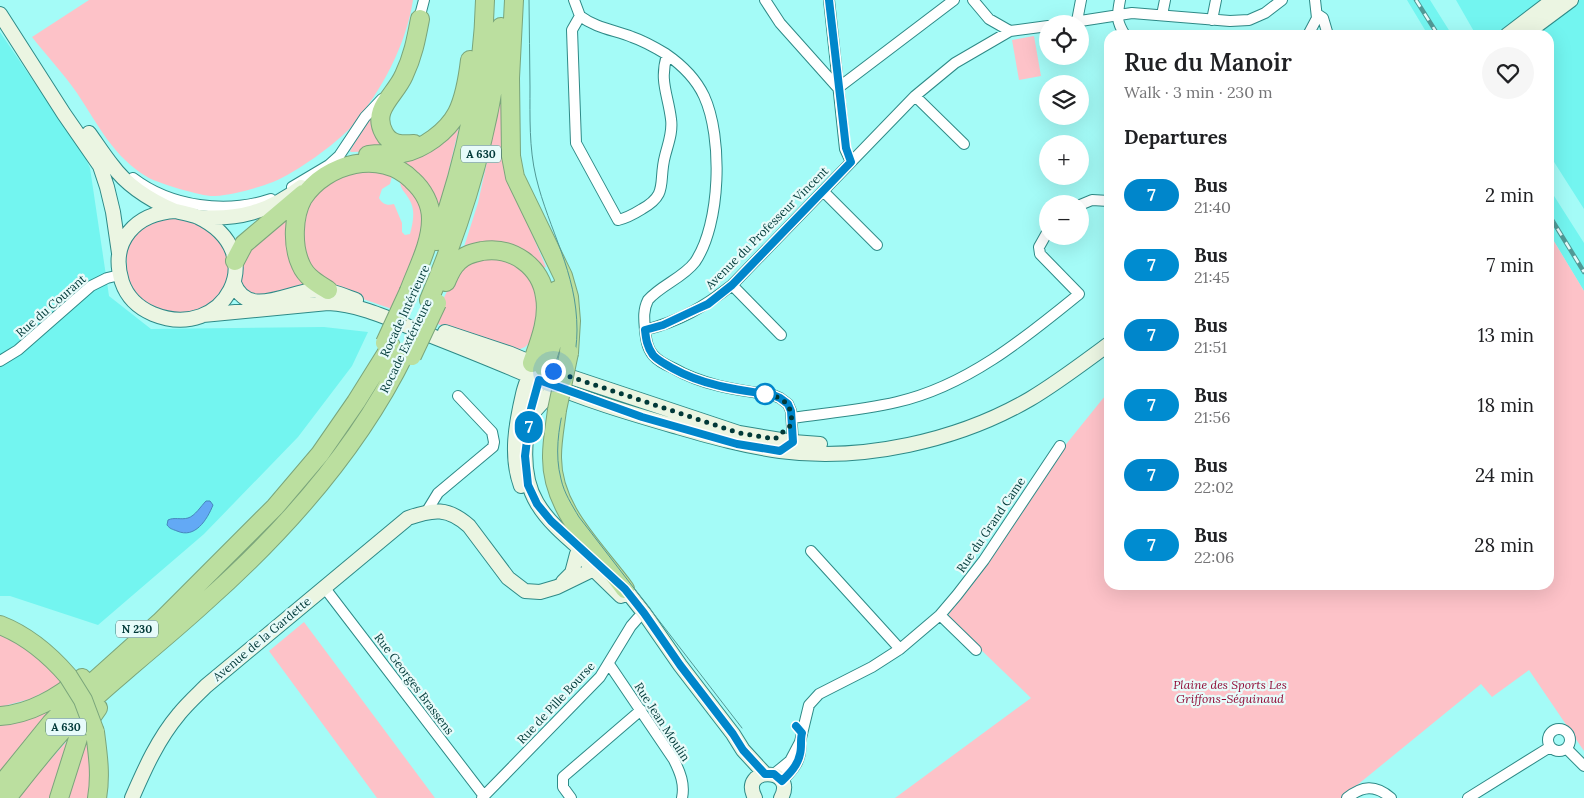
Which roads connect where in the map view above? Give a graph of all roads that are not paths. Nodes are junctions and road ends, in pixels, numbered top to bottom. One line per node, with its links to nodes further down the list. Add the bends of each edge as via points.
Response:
1 (424, 0): 26 (street)
2 (477, 0): 40 (highway, via 462,100 457,114)
3 (485, 0): 60 (highway, Rocade Intérieure / A 630, via 480,74 464,152)
4 (504, 0): 60 (highway, Rocade Extérieure / A 630, via 496,78 478,164 467,202)
5 (514, 0): 45 (highway, via 510,113)
6 (574, 0): 24 (street)
7 (765, 0): 38 (street, via 780,23)
8 (829, 0): 38 (street)
9 (954, 0): 38 (street)
10 (973, 0): 35 (street, via 989,19)
11 (1081, 0): 22 (street)
12 (1120, 0): 25 (street)
13 (1165, 0): 23 (street)
14 (1216, 0): 28 (street)
15 (1282, 0): 19 (street)
16 (1315, 0): 21 (street)
17 (1553, 0): 33 (main road)
18 (1571, 0): 34 (main road)
19 (1271, 4): 28 (street, via 1249,20)
20 (0, 14): 37 (main road)
21 (1317, 14): 31 (street); 32 (street, via 1323,18)
22 (1078, 15)
23 (1162, 15): 25 (street, via 1132,13); 28 (street)
24 (580, 16): 36 (street); 36 (street, via 572,30 576,143 618,220 626,219 658,197 672,120 662,76)
25 (1118, 16): 27 (street); 30 (street)
26 (420, 19): 40 (highway, via 414,51 403,78 379,117 385,136 391,142 413,144); 44 (street, via 398,75 365,117 348,146)
27 (1089, 20)
28 (1212, 20)
29 (1039, 27): 35 (street)
30 (1122, 30)
31 (1311, 30)
32 (1327, 30)
33 (1514, 30)
34 (1531, 30)
35 (1010, 31): 39 (street, Avenue du Professeur Vincent, via 955,62)
36 (666, 55): 62 (street, via 696,82 710,112 716,141 714,203 712,223 694,263 648,300 644,307)
37 (43, 80): 42 (main road, via 71,108); 54 (main road, via 100,166 113,212)
38 (838, 88): 43 (street, via 846,148)
39 (915, 96): 41 (street); 43 (street, Avenue du Professeur Vincent)
40 (432, 140): 44 (highway, via 416,150 401,154 371,154)
41 (964, 144)
42 (106, 155): 44 (street, via 154,192 182,201 223,207 245,206 276,198); 50 (main road, via 112,166 139,191)
43 (851, 162): 47 (street, Avenue du Professeur Vincent)
44 (329, 165): 51 (main road, via 298,190 260,211 245,216)
45 (515, 177): 65 (highway, via 558,296 559,312); 86 (highway, bridge, via 563,276 569,297 569,353 553,436 553,474 558,494 576,525)
46 (315, 185): 55 (highway, via 244,244); 59 (highway, via 303,199 297,215 296,248 308,275); 60 (highway, via 333,172 369,162 382,163 407,174 427,199 432,218)
47 (822, 191): 52 (street); 58 (street, Avenue du Professeur Vincent)
48 (1089, 201): 49 (street)
49 (1104, 201)
50 (176, 211): 51 (main road); 54 (main road, via 142,219 128,232)
51 (197, 217): 55 (main road, via 225,237)
52 (877, 245)
53 (1041, 245): 75 (street, via 1040,254 1079,294 1007,349 967,376 938,389 898,402)
54 (119, 253): 56 (main road)
55 (235, 261): 57 (main road)
56 (120, 275): 61 (main road, via 132,300 150,312 177,320); 68 (street, Rue du Courant, via 91,286 18,350)
57 (234, 283): 59 (main road, via 237,292 253,302); 61 (main road, via 223,302)
58 (732, 285): 62 (street, Avenue du Professeur Vincent, via 701,308); 63 (street)
59 (328, 290): 70 (main road, via 511,354)
60 (423, 297): 67 (highway, Rocade Extérieure / A 630); 70 (highway, via 458,261 471,253 492,249 511,253 525,261 537,273 546,298)
61 (203, 315): 69 (main road, via 342,303)
62 (645, 330): 75 (street, via 649,348 658,360 679,372 723,388 780,398 788,404)
63 (781, 335)
64 (1104, 338): 76 (main road, via 1024,392 952,425 875,441 839,444)
65 (550, 348): 70 (highway); 71 (highway)
66 (1104, 348): 77 (main road, via 1029,399 993,418 955,432 916,443 839,453)
67 (398, 349): 82 (highway, Rocade Intérieure / A 630, via 378,368 320,454 275,507); 92 (highway, Rocade Extérieure / A 630, via 394,376 334,466 289,519 229,580)
68 (0, 361)
69 (504, 364): 70 (main road); 72 (main road)
70 (536, 372): 71 (main road); 72 (main road); 74 (main road)
71 (569, 381): 74 (main road, via 549,395); 77 (main road); 77 (main road, via 642,417 737,444)
72 (523, 393): 81 (main road, via 514,457 517,475 532,508)
73 (458, 396): 79 (street, Avenue de la Gardette, via 492,432 493,447 438,494)
74 (530, 416): 86 (main road, via 526,472 537,504 551,521)
75 (791, 422): 76 (street); 77 (street)
76 (793, 442): 77 (main road)
77 (777, 445)
78 (1060, 446): 87 (street, Rue du Grand Came, via 984,560)
79 (426, 511): 84 (main road, Avenue de la Gardette, via 408,518); 85 (main road, via 444,511 462,520 508,578 525,590 540,592)
80 (811, 551): 90 (street)
81 (577, 554): 83 (main road); 85 (main road, via 572,573)
82 (212, 568): 96 (highway, N 230, via 154,613 64,692 34,708); 100 (highway, A 630, via 160,622 72,701)
83 (594, 569): 85 (main road); 88 (main road, via 620,594)
84 (324, 587): 102 (street, Rue Georges Brassens); 106 (main road, Avenue de la Gardette, via 206,686 178,714 157,745)
85 (556, 587)
86 (625, 589): 94 (main road)
87 (940, 615): 90 (street, Rue du Grand Came); 91 (street)
88 (638, 618): 93 (street, Rue de Pille Bourse); 94 (main road)
89 (0, 625): 105 (highway, bridge, via 42,649 68,676 83,700 95,732 100,786)
90 (900, 649): 101 (street, Rue du Grand Came, via 819,694 810,705 800,742 801,752 792,772)
91 (976, 650)
92 (134, 664): 103 (highway, A 630, via 78,714); 104 (highway, via 84,726)
93 (609, 664): 95 (street, Rue Jean Moulin); 102 (street, Rue de Pille Bourse)
94 (680, 665): 101 (main road, via 733,734)
95 (641, 710): 107 (street, via 563,777 563,787); 108 (street, Rue Jean Moulin, via 674,760 680,773)
96 (0, 716)
97 (1550, 747): 98 (street, via 1560,752); 98 (street, via 1548,737 1560,729 1571,738); 112 (street)
98 (1567, 748): 99 (street)
99 (1584, 766)
100 (0, 786)
101 (762, 786): 109 (main road, via 784,790)
102 (483, 797)
103 (7, 798)
104 (59, 798)
105 (97, 798)
106 (132, 798)
107 (571, 798)
108 (682, 798)
109 (781, 798)
110 (1347, 798): 111 (street, via 1357,789 1374,788)
111 (1391, 798)
112 (1468, 798)

